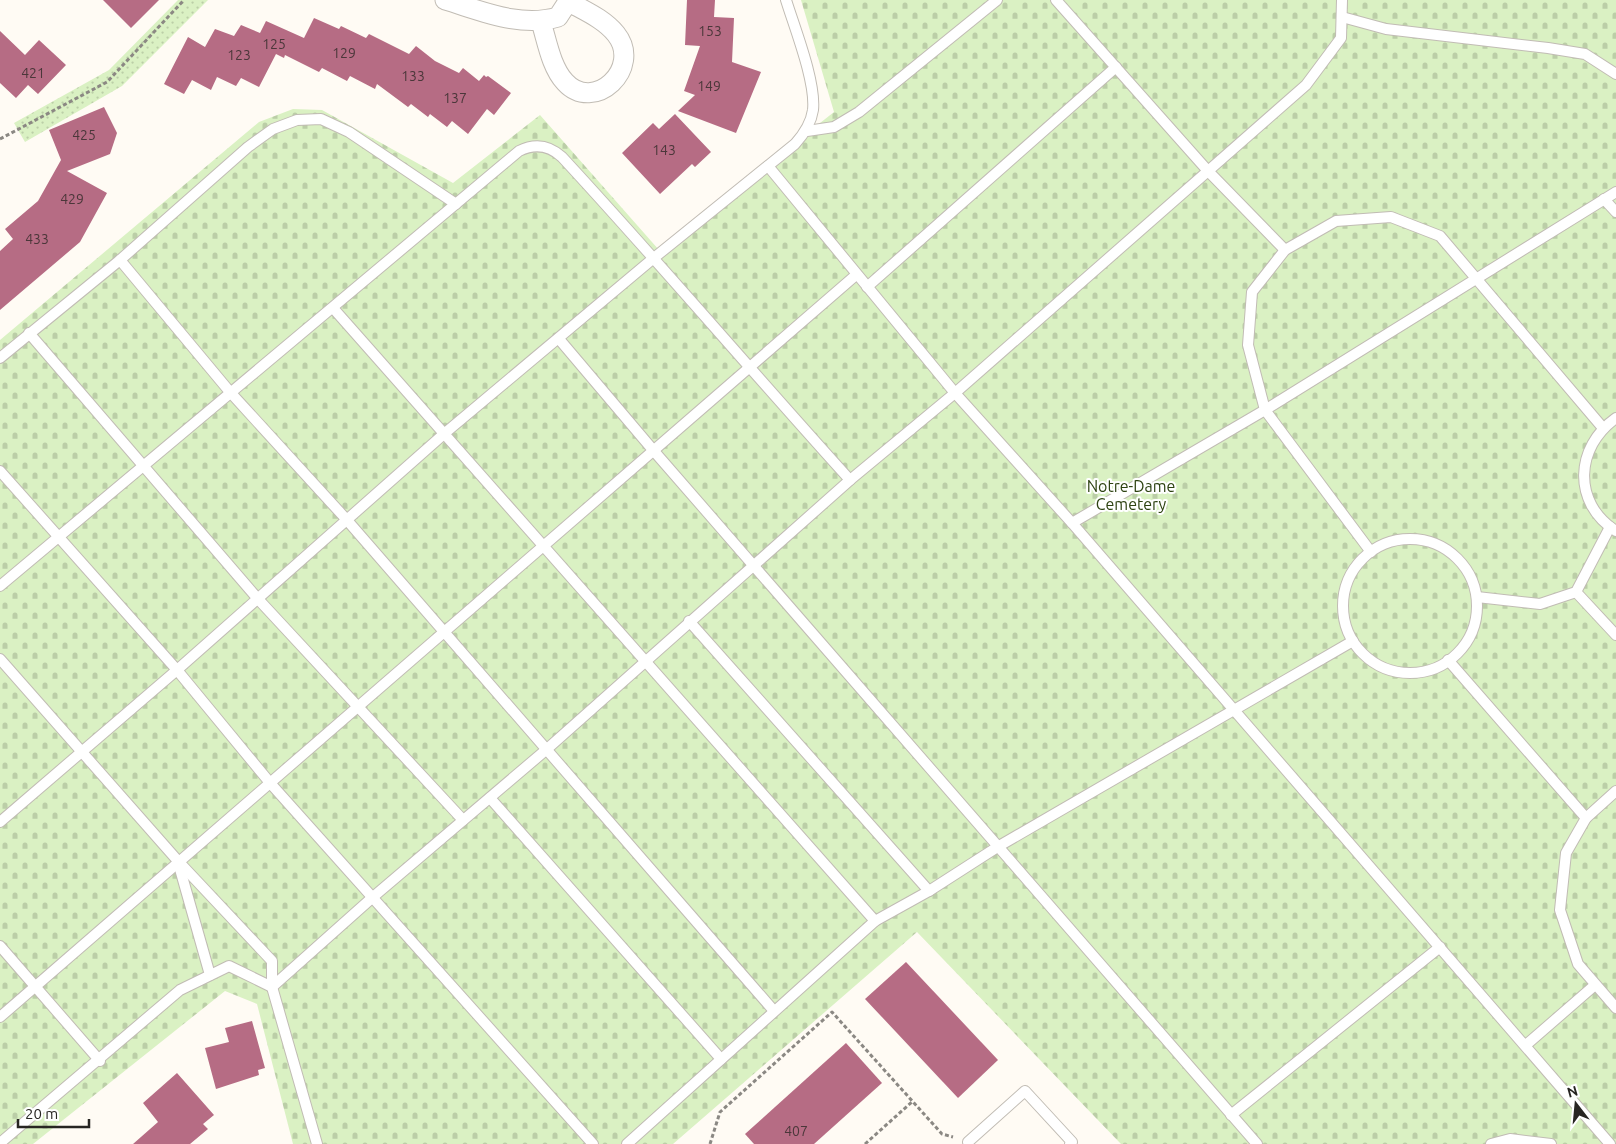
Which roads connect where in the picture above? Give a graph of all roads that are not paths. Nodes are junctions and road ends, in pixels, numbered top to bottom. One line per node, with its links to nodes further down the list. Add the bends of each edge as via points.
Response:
1 (445, 0): 8 (street, via 509,19)
2 (786, 0): 11 (lane, via 812,88 813,110)
3 (997, 0): 11 (lane, via 859,112 834,126)
4 (1056, 0): 9 (lane)
5 (1342, 0): 7 (lane)
6 (569, 1): 8 (street, via 558,17); 8 (street, via 605,23 617,36 624,55 622,71 611,84 598,92 581,93 565,82 553,62)
7 (1342, 17): 10 (lane, via 1386,29 1585,54); 13 (lane, via 1342,38 1306,85)
8 (541, 22)
9 (1116, 67): 13 (lane); 23 (lane)
10 (1616, 74)
11 (807, 131): 12 (lane)
12 (768, 166): 19 (lane); 21 (lane)
13 (1208, 171): 18 (lane); 30 (lane)
14 (1616, 192): 15 (lane)
15 (1604, 199): 17 (lane); 22 (lane)
16 (456, 204): 19 (lane, via 519,151 528,147 546,147 562,157); 20 (lane, via 349,132 321,120 296,120 273,129 248,147); 24 (lane)
17 (1616, 212)
18 (1285, 250): 22 (lane, via 1336,221 1391,217 1440,236); 31 (lane, via 1252,292 1248,345)
19 (654, 257): 26 (lane); 28 (lane)
20 (120, 260): 25 (lane); 29 (lane)
21 (856, 276): 23 (lane); 28 (lane)
22 (1478, 278): 31 (lane); 33 (lane)
23 (867, 287): 30 (lane)
24 (333, 308): 29 (lane); 34 (lane)
25 (29, 333): 27 (lane); 36 (lane)
26 (559, 339): 34 (lane); 35 (lane)
27 (0, 358)
28 (749, 368): 35 (lane); 38 (lane)
29 (230, 392): 36 (lane); 39 (lane)
30 (955, 392): 38 (lane); 40 (lane)
31 (1265, 410): 40 (lane); 44 (lane)
32 (1616, 418): 33 (lane)
33 (1603, 428): 41 (lane, via 1591,443 1584,465 1584,487 1592,508)
34 (445, 433): 39 (lane); 43 (lane)
35 (653, 450): 43 (lane); 45 (lane)
36 (144, 468): 42 (lane); 49 (lane)
37 (0, 472): 42 (lane)
38 (850, 480): 45 (lane)
39 (346, 519): 49 (lane); 51 (lane)
40 (1072, 523): 59 (lane)
41 (1613, 530): 47 (lane)
42 (59, 536): 46 (lane); 57 (lane)
43 (542, 547): 51 (lane); 56 (lane)
44 (1371, 552): 48 (lane, via 1395,540 1418,539 1439,545 1457,558 1470,576); 53 (lane, via 1358,563 1346,583 1343,605 1346,627)
45 (755, 566): 50 (lane); 68 (lane)
46 (0, 586)
47 (1576, 592): 48 (lane, via 1540,604); 52 (lane)
48 (1477, 597): 55 (lane, via 1476,620 1468,640)
49 (258, 599): 57 (lane); 58 (lane)
50 (689, 621): 56 (lane); 70 (lane)
51 (444, 633): 58 (lane); 60 (lane)
52 (1616, 635)
53 (1353, 640): 55 (lane, via 1372,661 1393,671 1419,672 1434,669); 59 (lane)
54 (0, 659): 61 (lane)
55 (1448, 660): 65 (lane)
56 (645, 663): 60 (lane); 72 (lane)
57 (177, 670): 61 (lane); 62 (lane)
58 (358, 708): 62 (lane); 66 (lane)
59 (1235, 711): 68 (lane); 74 (lane)
60 (547, 749): 64 (lane); 80 (lane)
61 (81, 751): 67 (lane); 69 (lane)
62 (271, 784): 69 (lane); 71 (lane)
63 (1616, 791): 65 (lane)
64 (490, 798): 66 (lane); 83 (lane)
65 (1586, 818): 76 (lane, via 1566,853 1560,910 1578,964)
66 (462, 820): 71 (lane)
67 (0, 822)
68 (998, 846): 70 (lane); 85 (lane)
69 (178, 861): 75 (lane); 77 (lane); 78 (lane, via 272,961)
70 (929, 891): 72 (lane)
71 (373, 896): 78 (lane); 89 (lane)
72 (875, 921): 80 (lane)
73 (0, 946): 77 (lane)
74 (1440, 946): 82 (lane); 85 (lane)
75 (210, 975): 78 (lane, via 229,966); 84 (lane, via 180,990)
76 (1595, 985): 79 (lane); 82 (lane)
77 (35, 986): 81 (lane); 84 (lane)
78 (272, 987): 88 (lane)
79 (1616, 1008)
80 (774, 1011): 83 (lane)
81 (0, 1017)
82 (1526, 1045): 95 (lane)
83 (720, 1059): 90 (lane)
84 (100, 1060): 87 (lane)
85 (1231, 1115): 92 (lane)
86 (968, 1142): 91 (lane, via 1025,1091 1072,1142)
87 (0, 1143)
88 (317, 1144)
89 (593, 1144)
90 (627, 1144)
91 (1070, 1144)
92 (1256, 1144)
93 (1491, 1144): 94 (lane, via 1510,1140)
94 (1551, 1144)
95 (1610, 1144)

